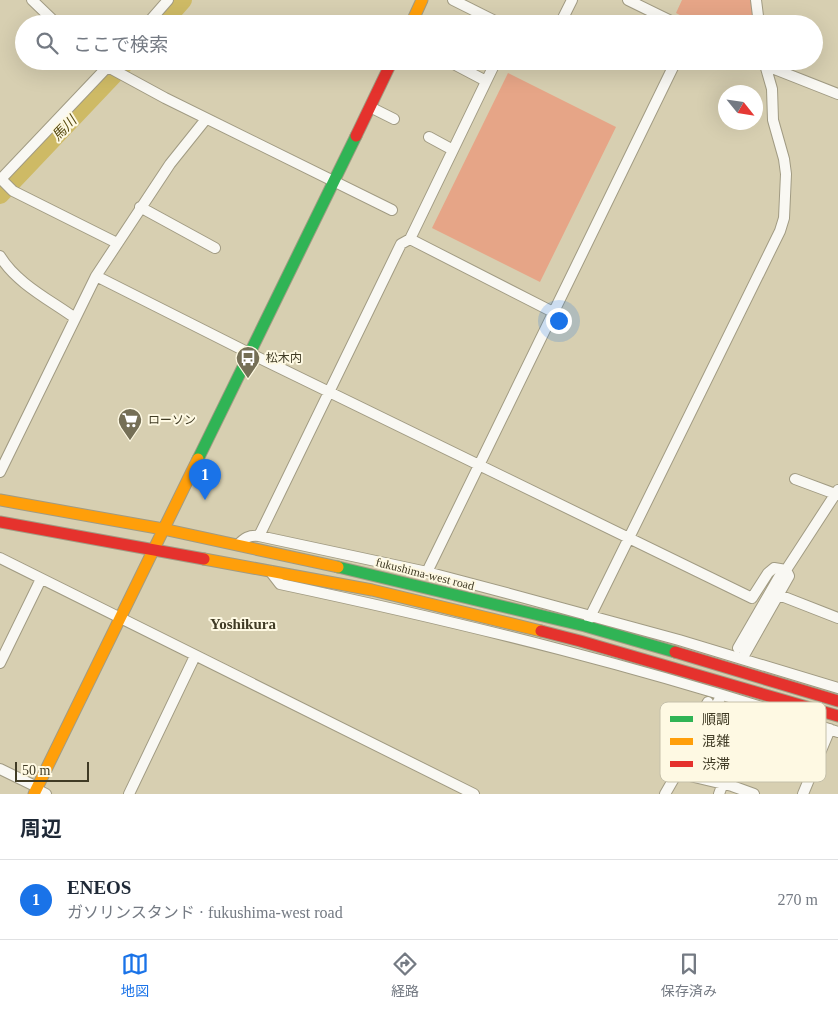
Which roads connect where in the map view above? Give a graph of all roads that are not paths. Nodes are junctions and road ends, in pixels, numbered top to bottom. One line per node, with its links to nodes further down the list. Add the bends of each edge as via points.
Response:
1 (32, 0): 8 (street)
2 (168, 0): 9 (street)
3 (422, 0): 10 (main road)
4 (453, 0): 11 (street)
5 (572, 0): 12 (street)
6 (756, 0): 14 (street)
7 (632, 1): 13 (street)
8 (48, 15)
9 (155, 15)
10 (414, 15)
11 (483, 15)
12 (564, 15)
13 (659, 15)
14 (758, 15)
15 (111, 70): 31 (street)
16 (117, 70): 26 (street)
17 (388, 70): 25 (main road)
18 (465, 70): 23 (street)
19 (492, 70): 23 (street)
20 (672, 70): 39 (street)
21 (766, 70): 53 (street, via 772,89 773,120 786,174 784,218)
22 (779, 70): 24 (street)
23 (486, 81): 29 (street)
24 (838, 94)
25 (370, 107): 27 (street); 30 (main road)
26 (206, 118): 30 (street); 32 (street)
27 (394, 119)
28 (429, 137): 29 (street)
29 (453, 150): 34 (street)
30 (334, 181): 33 (street); 41 (main road)
31 (5, 183): 35 (street)
32 (140, 207): 35 (street); 36 (street)
33 (392, 210)
34 (410, 238): 39 (street); 42 (street, via 401,244)
35 (117, 243): 38 (street)
36 (215, 248)
37 (0, 256): 40 (street, via 19,278)
38 (96, 276): 40 (street); 41 (street)
39 (553, 312): 43 (street)
40 (75, 318): 44 (street)
41 (249, 353): 42 (street); 51 (main road)
42 (328, 391): 43 (street); 52 (street)
43 (479, 464): 53 (street); 59 (street)
44 (0, 472)
45 (795, 479): 47 (street)
46 (0, 489): 49 (main road, via 52,502)
47 (837, 493): 57 (street)
48 (0, 500): 49 (main road, fukushima-west road)
49 (66, 512): 51 (main road, fukushima-west road)
50 (0, 522): 55 (main road)
51 (163, 529): 54 (main road, fukushima-west road); 55 (main road)
52 (259, 536): 54 (street, via 243,539); 59 (street)
53 (628, 537): 57 (street, via 752,598 774,568); 62 (street)
54 (238, 545): 65 (main road, fukushima-west road)
55 (154, 550): 58 (main road); 64 (main road)
56 (0, 558): 60 (street)
57 (786, 570): 61 (street, via 789,576); 66 (street)
58 (270, 572): 71 (street, via 280,584 437,618); 75 (main road, via 372,590 580,641)
59 (427, 572): 62 (street)
60 (41, 579): 64 (street); 69 (street)
61 (779, 595): 63 (street); 68 (street)
62 (591, 615): 65 (street); 68 (street)
63 (838, 618)
64 (120, 619): 67 (street); 85 (main road)
65 (585, 626): 72 (main road, fukushima-west road)
66 (738, 648)
67 (195, 656): 86 (street); 87 (street)
68 (742, 659): 70 (street)
69 (0, 664)
70 (838, 688)
71 (722, 696): 73 (street); 74 (street)
72 (838, 701)
73 (718, 702)
74 (742, 702)
75 (794, 702)
76 (826, 712): 77 (main road)
77 (838, 716)
78 (834, 730): 79 (street)
79 (826, 746)
80 (0, 769): 85 (street)
81 (672, 782): 88 (street)
82 (718, 782): 84 (street)
83 (808, 782): 91 (street)
84 (723, 783): 89 (street); 90 (street)
85 (38, 791)
86 (129, 794)
87 (474, 794)
88 (665, 794)
89 (718, 794)
90 (754, 794)
91 (802, 794)

